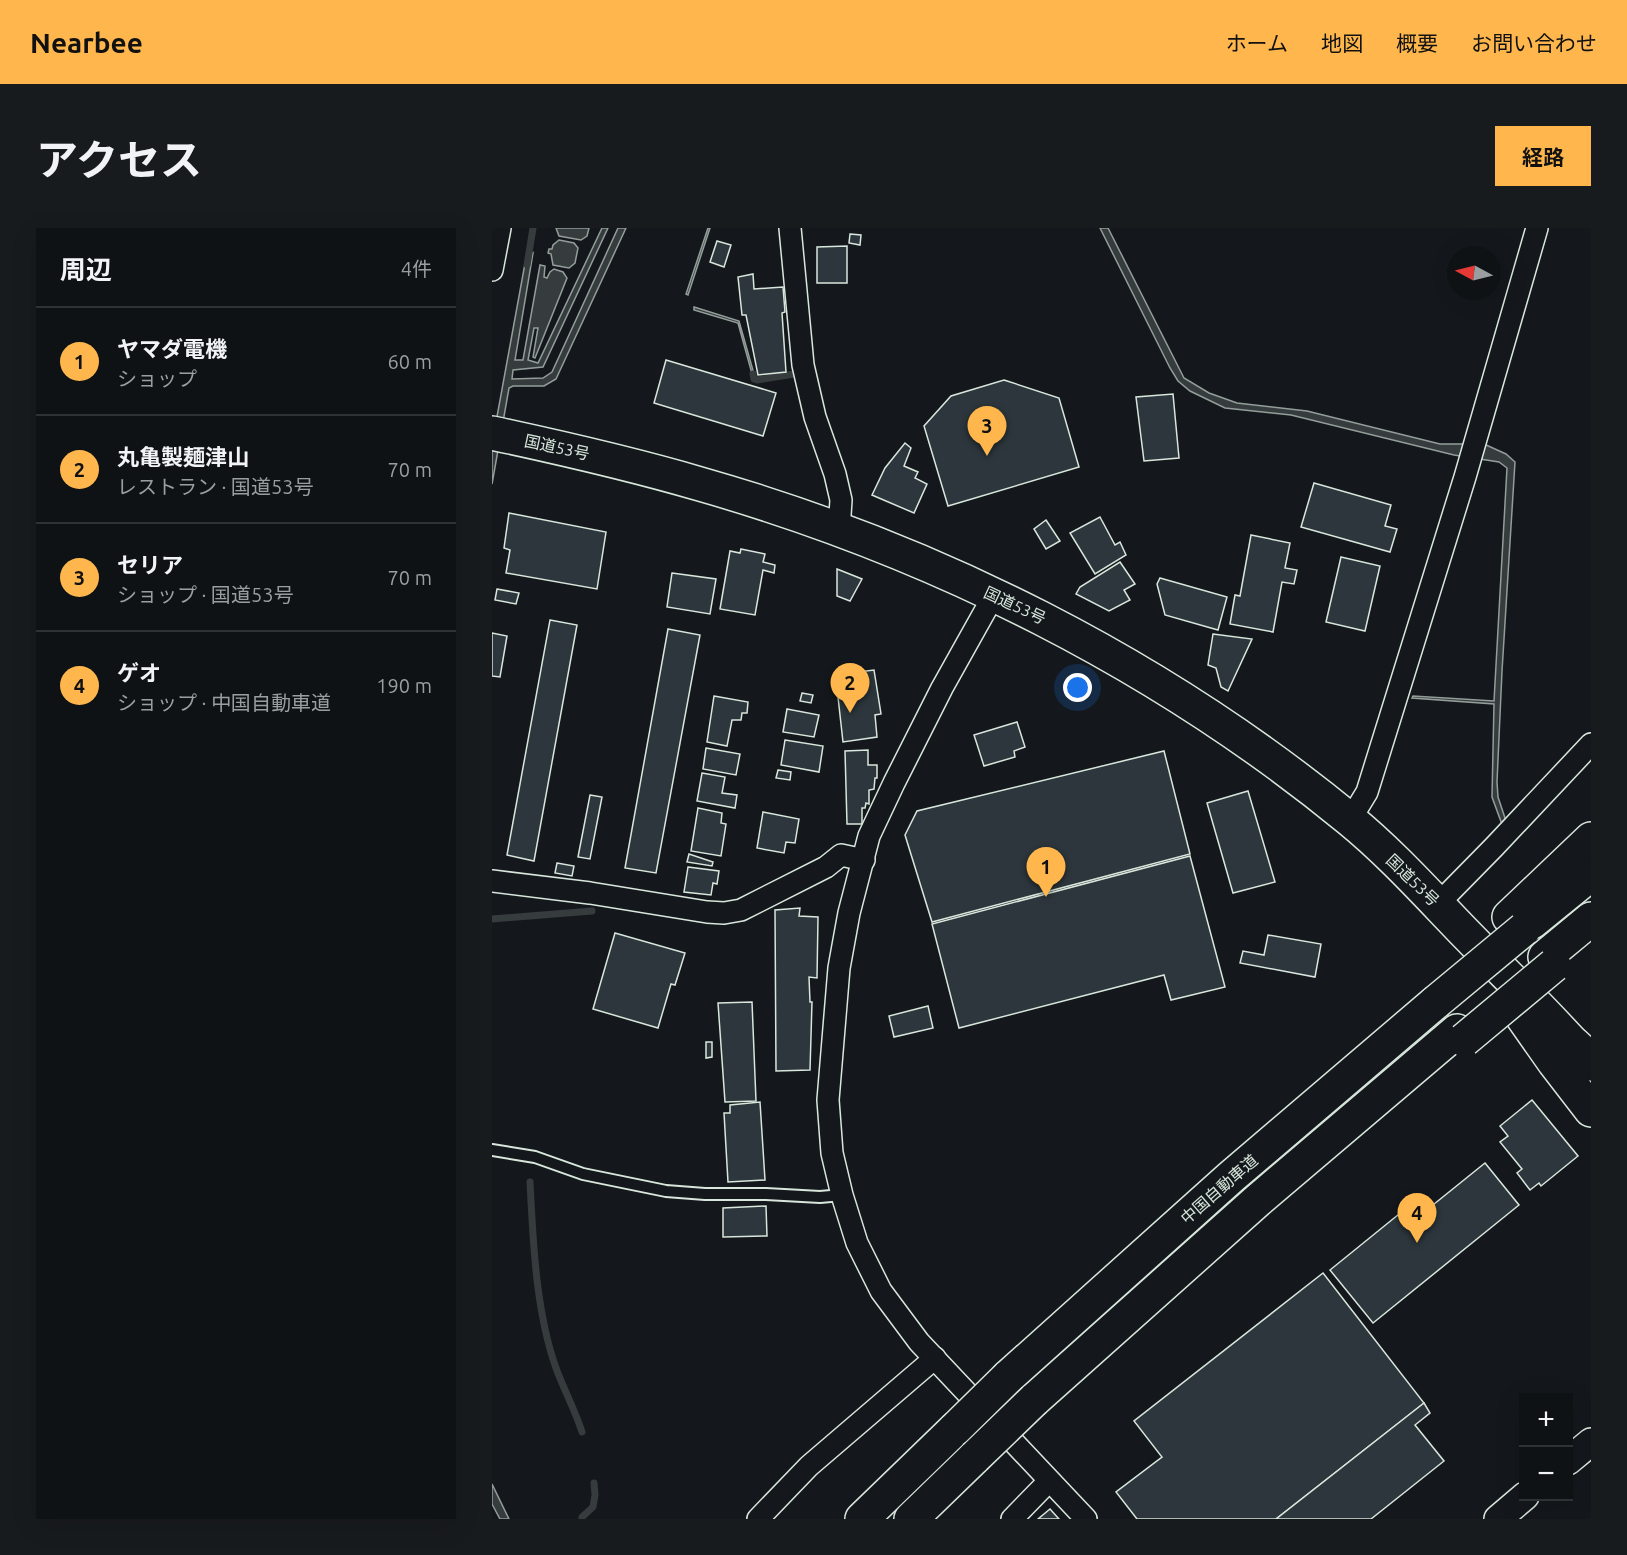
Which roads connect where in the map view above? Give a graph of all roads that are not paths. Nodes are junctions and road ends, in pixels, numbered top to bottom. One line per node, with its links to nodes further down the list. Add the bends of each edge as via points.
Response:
1 (500, 228): 4 (street)
2 (790, 228): 6 (street, via 803,365 841,500)
3 (1537, 228): 9 (street, via 1367,792)
4 (492, 270)
5 (492, 433): 6 (highway, 国道53号, via 703,484)
6 (839, 530): 7 (highway, 国道53号)
7 (994, 595): 9 (highway, 国道53号, via 1073,633 1164,687); 11 (street, via 894,783 869,836)
8 (1591, 744): 14 (street)
9 (1350, 820): 14 (highway, 国道53号)
10 (1591, 839): 16 (highway)
11 (864, 860): 13 (street, via 841,855 826,867 741,910 724,913); 22 (street, via 839,968 830,1054 831,1142)
12 (1591, 874): 16 (highway, 中国自動車道)
13 (492, 881)
14 (1449, 916): 19 (highway, 国道53号); 20 (highway, 国道53号)
15 (1591, 919): 18 (highway, 中国自動車道)
16 (1516, 923): 29 (highway, 中国自動車道, bridge, via 1008,1377)
17 (1591, 937): 18 (highway)
18 (1550, 961): 30 (highway, 中国自動車道, bridge, via 1257,1202 1034,1400)
19 (1586, 1056)
20 (1591, 1110)
21 (492, 1150): 22 (lane, via 535,1157 584,1174 666,1191)
22 (842, 1195): 23 (street, via 857,1243 881,1291)
23 (935, 1358): 26 (street); 28 (street, via 809,1466)
24 (1591, 1442): 25 (street)
25 (1573, 1458)
26 (1049, 1481): 31 (street); 32 (street)
27 (1520, 1501): 33 (street)
28 (758, 1519)
29 (862, 1519)
30 (910, 1519)
31 (1012, 1519)
32 (1086, 1519)
33 (1498, 1519)

